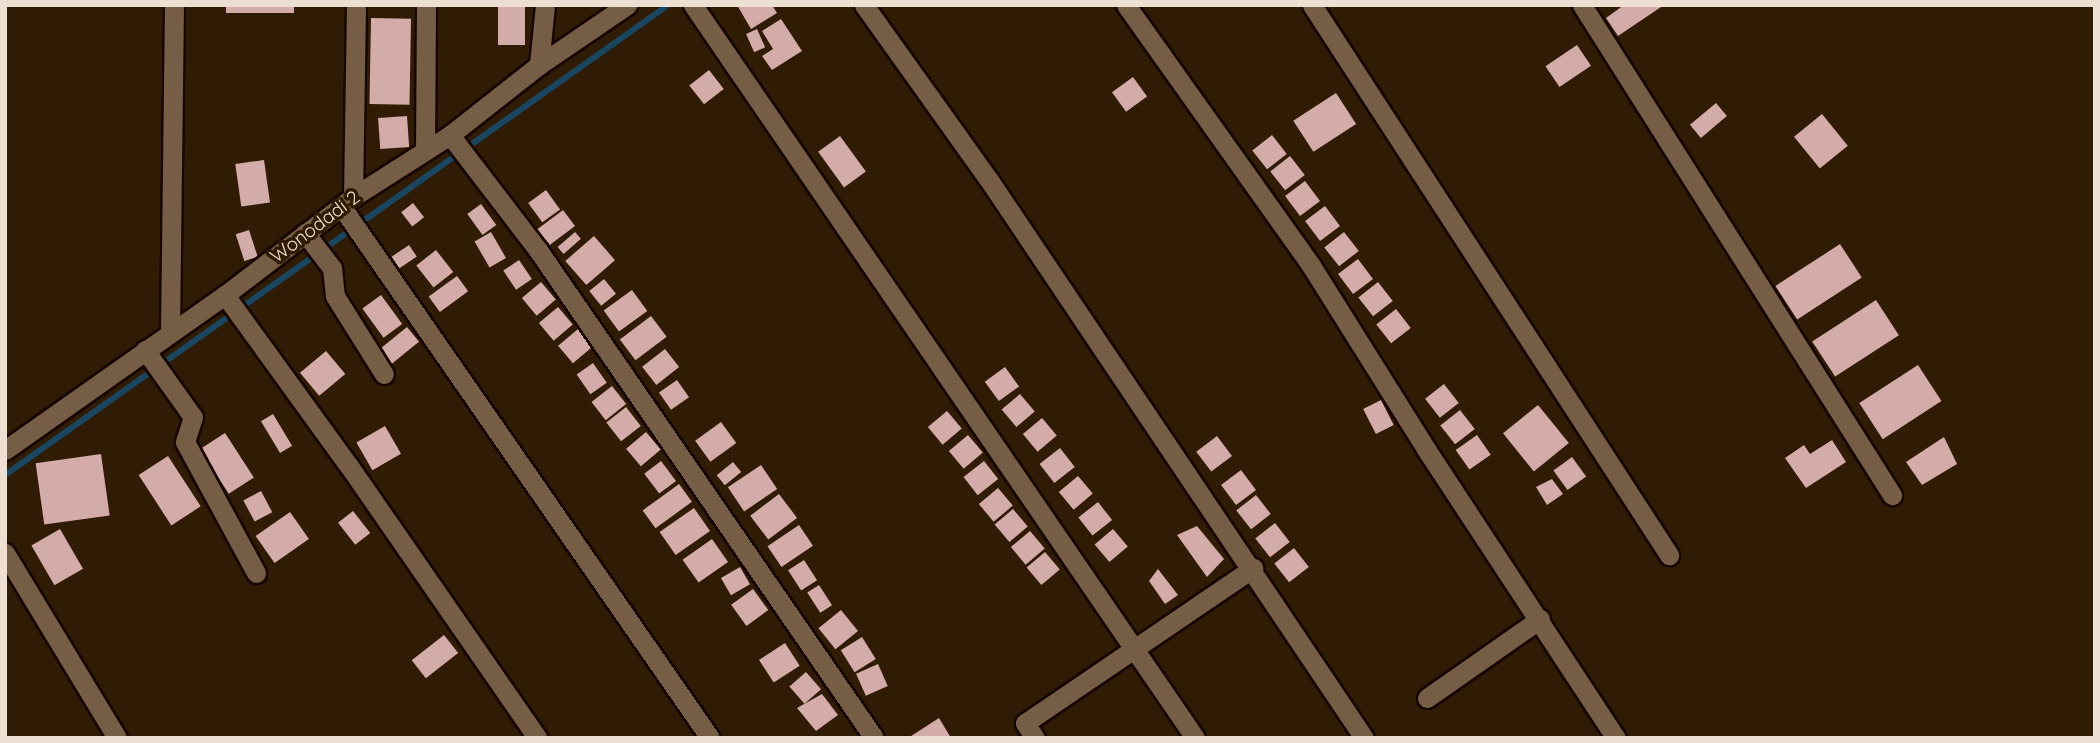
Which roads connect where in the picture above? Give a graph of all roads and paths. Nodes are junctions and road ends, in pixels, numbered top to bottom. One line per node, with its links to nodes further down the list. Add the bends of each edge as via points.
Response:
1 (174, 5): 17 (street)
2 (356, 5): 14 (street)
3 (425, 5): 13 (street)
4 (545, 5): 11 (street)
5 (627, 5): 11 (street, Wonodadi 2)
6 (693, 5): 27 (street)
7 (864, 5): 24 (street)
8 (1126, 5): 26 (street, via 1312,267)
9 (1311, 5): 23 (street)
10 (1582, 5): 21 (street)
11 (539, 65): 12 (street, Wonodadi 2)
12 (454, 140): 13 (street, Wonodadi 2); 32 (street, via 538,250)
13 (425, 149): 14 (street, Wonodadi 2)
14 (351, 213): 15 (street, Wonodadi 2); 31 (street)
15 (311, 241): 16 (street, Wonodadi 2); 19 (street, via 332,268 335,296)
16 (233, 307): 17 (street, Wonodadi 2); 30 (street)
17 (170, 332): 18 (street, Wonodadi 2)
18 (154, 362): 20 (street, Wonodadi 2); 25 (street, via 193,417 185,442)
19 (384, 373)
20 (5, 450)
21 (1892, 495)
22 (5, 553): 29 (street)
23 (1670, 555)
24 (1253, 568): 27 (street); 35 (street)
25 (256, 573)
26 (1540, 619): 28 (street); 36 (street)
27 (1133, 651): 33 (street, via 1025,723); 34 (street)
28 (1427, 698)
29 (117, 738)
30 (537, 738)
31 (710, 738)
32 (874, 738)
33 (1035, 738)
34 (1195, 738)
35 (1364, 738)
36 (1616, 738)

